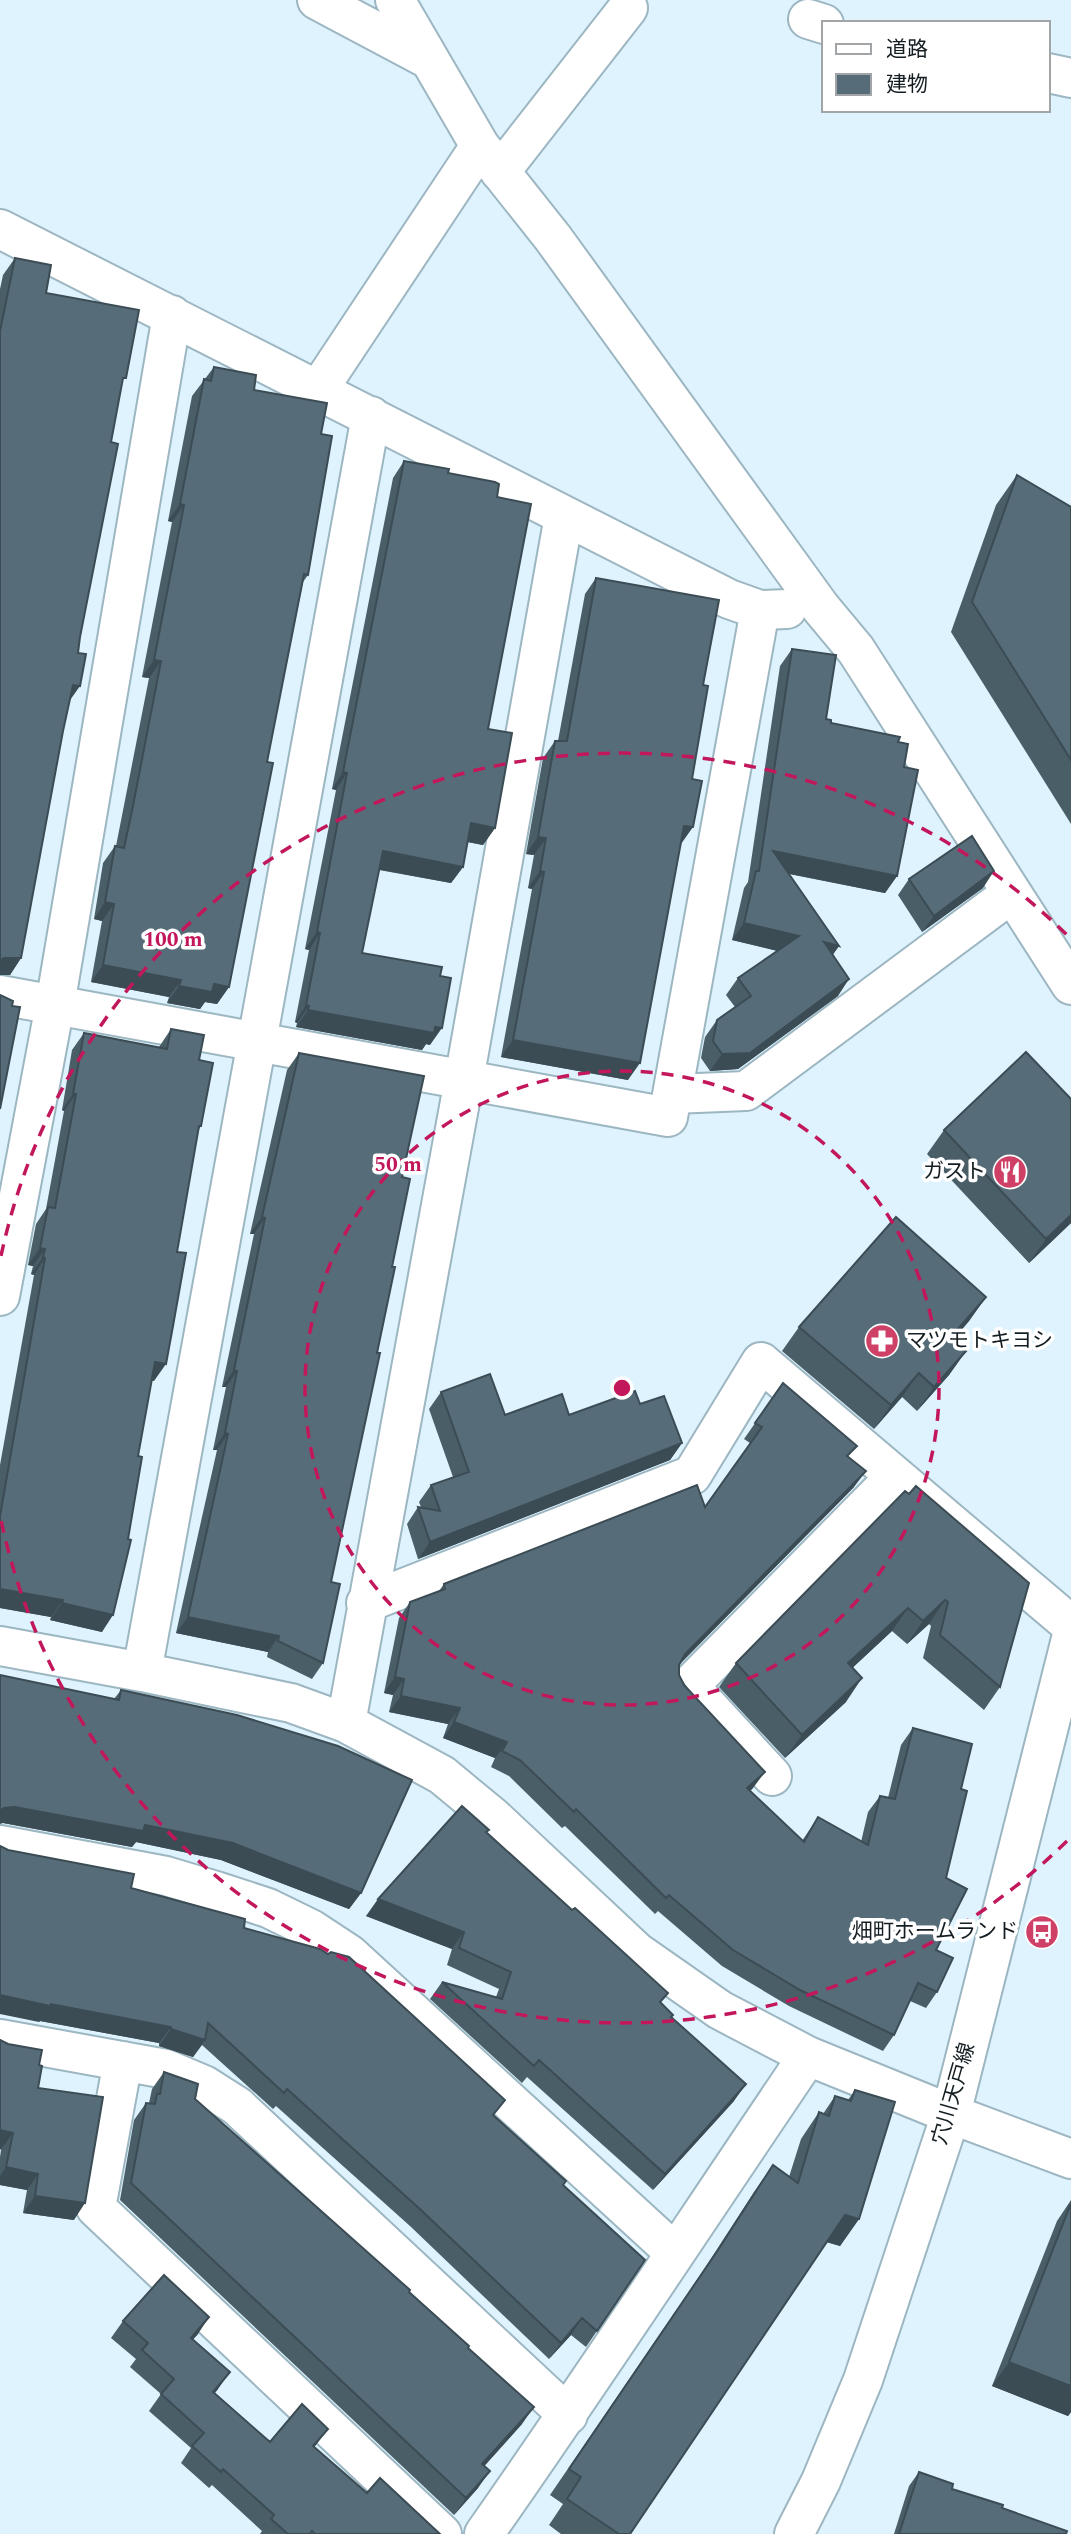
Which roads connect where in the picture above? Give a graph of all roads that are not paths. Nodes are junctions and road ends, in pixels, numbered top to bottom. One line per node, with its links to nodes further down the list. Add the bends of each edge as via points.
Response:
1 (317, 0): 4 (street)
2 (395, 0): 4 (street)
3 (628, 8): 7 (street)
4 (428, 59): 7 (street)
5 (1050, 73): 6 (street)
6 (1071, 78)
7 (490, 159): 10 (street); 13 (street)
8 (0, 229): 9 (street)
9 (172, 315): 10 (street); 18 (street)
10 (318, 390): 11 (street)
11 (371, 416): 12 (street); 19 (street)
12 (564, 516): 14 (street); 20 (street)
13 (821, 608): 14 (street); 15 (street, via 856,650)
14 (760, 610): 21 (street)
15 (1012, 893): 16 (street); 21 (street, via 746,1091)
16 (1071, 985)
17 (0, 995): 18 (street)
18 (55, 1005): 19 (street); 22 (street)
19 (257, 1042): 20 (street); 28 (street)
20 (464, 1080): 21 (street, via 668,1117); 24 (street)
21 (673, 1094)
22 (0, 1296)
23 (895, 1477): 24 (street, via 761,1362 692,1475); 25 (street); 30 (street, via 689,1686)
24 (366, 1603): 29 (street)
25 (1071, 1625)
26 (1071, 1639): 35 (street, 穴川天戸線)
27 (0, 1646): 28 (street)
28 (142, 1672): 29 (street, via 291,1703)
29 (346, 1723): 33 (street, via 442,1774 637,1952 681,1985)
30 (772, 1776)
31 (0, 1845): 37 (street, via 166,1876 268,1908 312,1929 349,1954)
32 (0, 2039): 34 (street)
33 (808, 2056): 35 (street); 37 (street)
34 (123, 2061): 38 (street, via 166,2069 237,2106); 39 (street, via 96,2208)
35 (951, 2114): 36 (street); 41 (street, 穴川天戸線, via 863,2380)
36 (1071, 2159)
37 (674, 2252): 38 (street)
38 (568, 2415): 40 (street)
39 (442, 2534)
40 (484, 2534)
41 (794, 2534)

